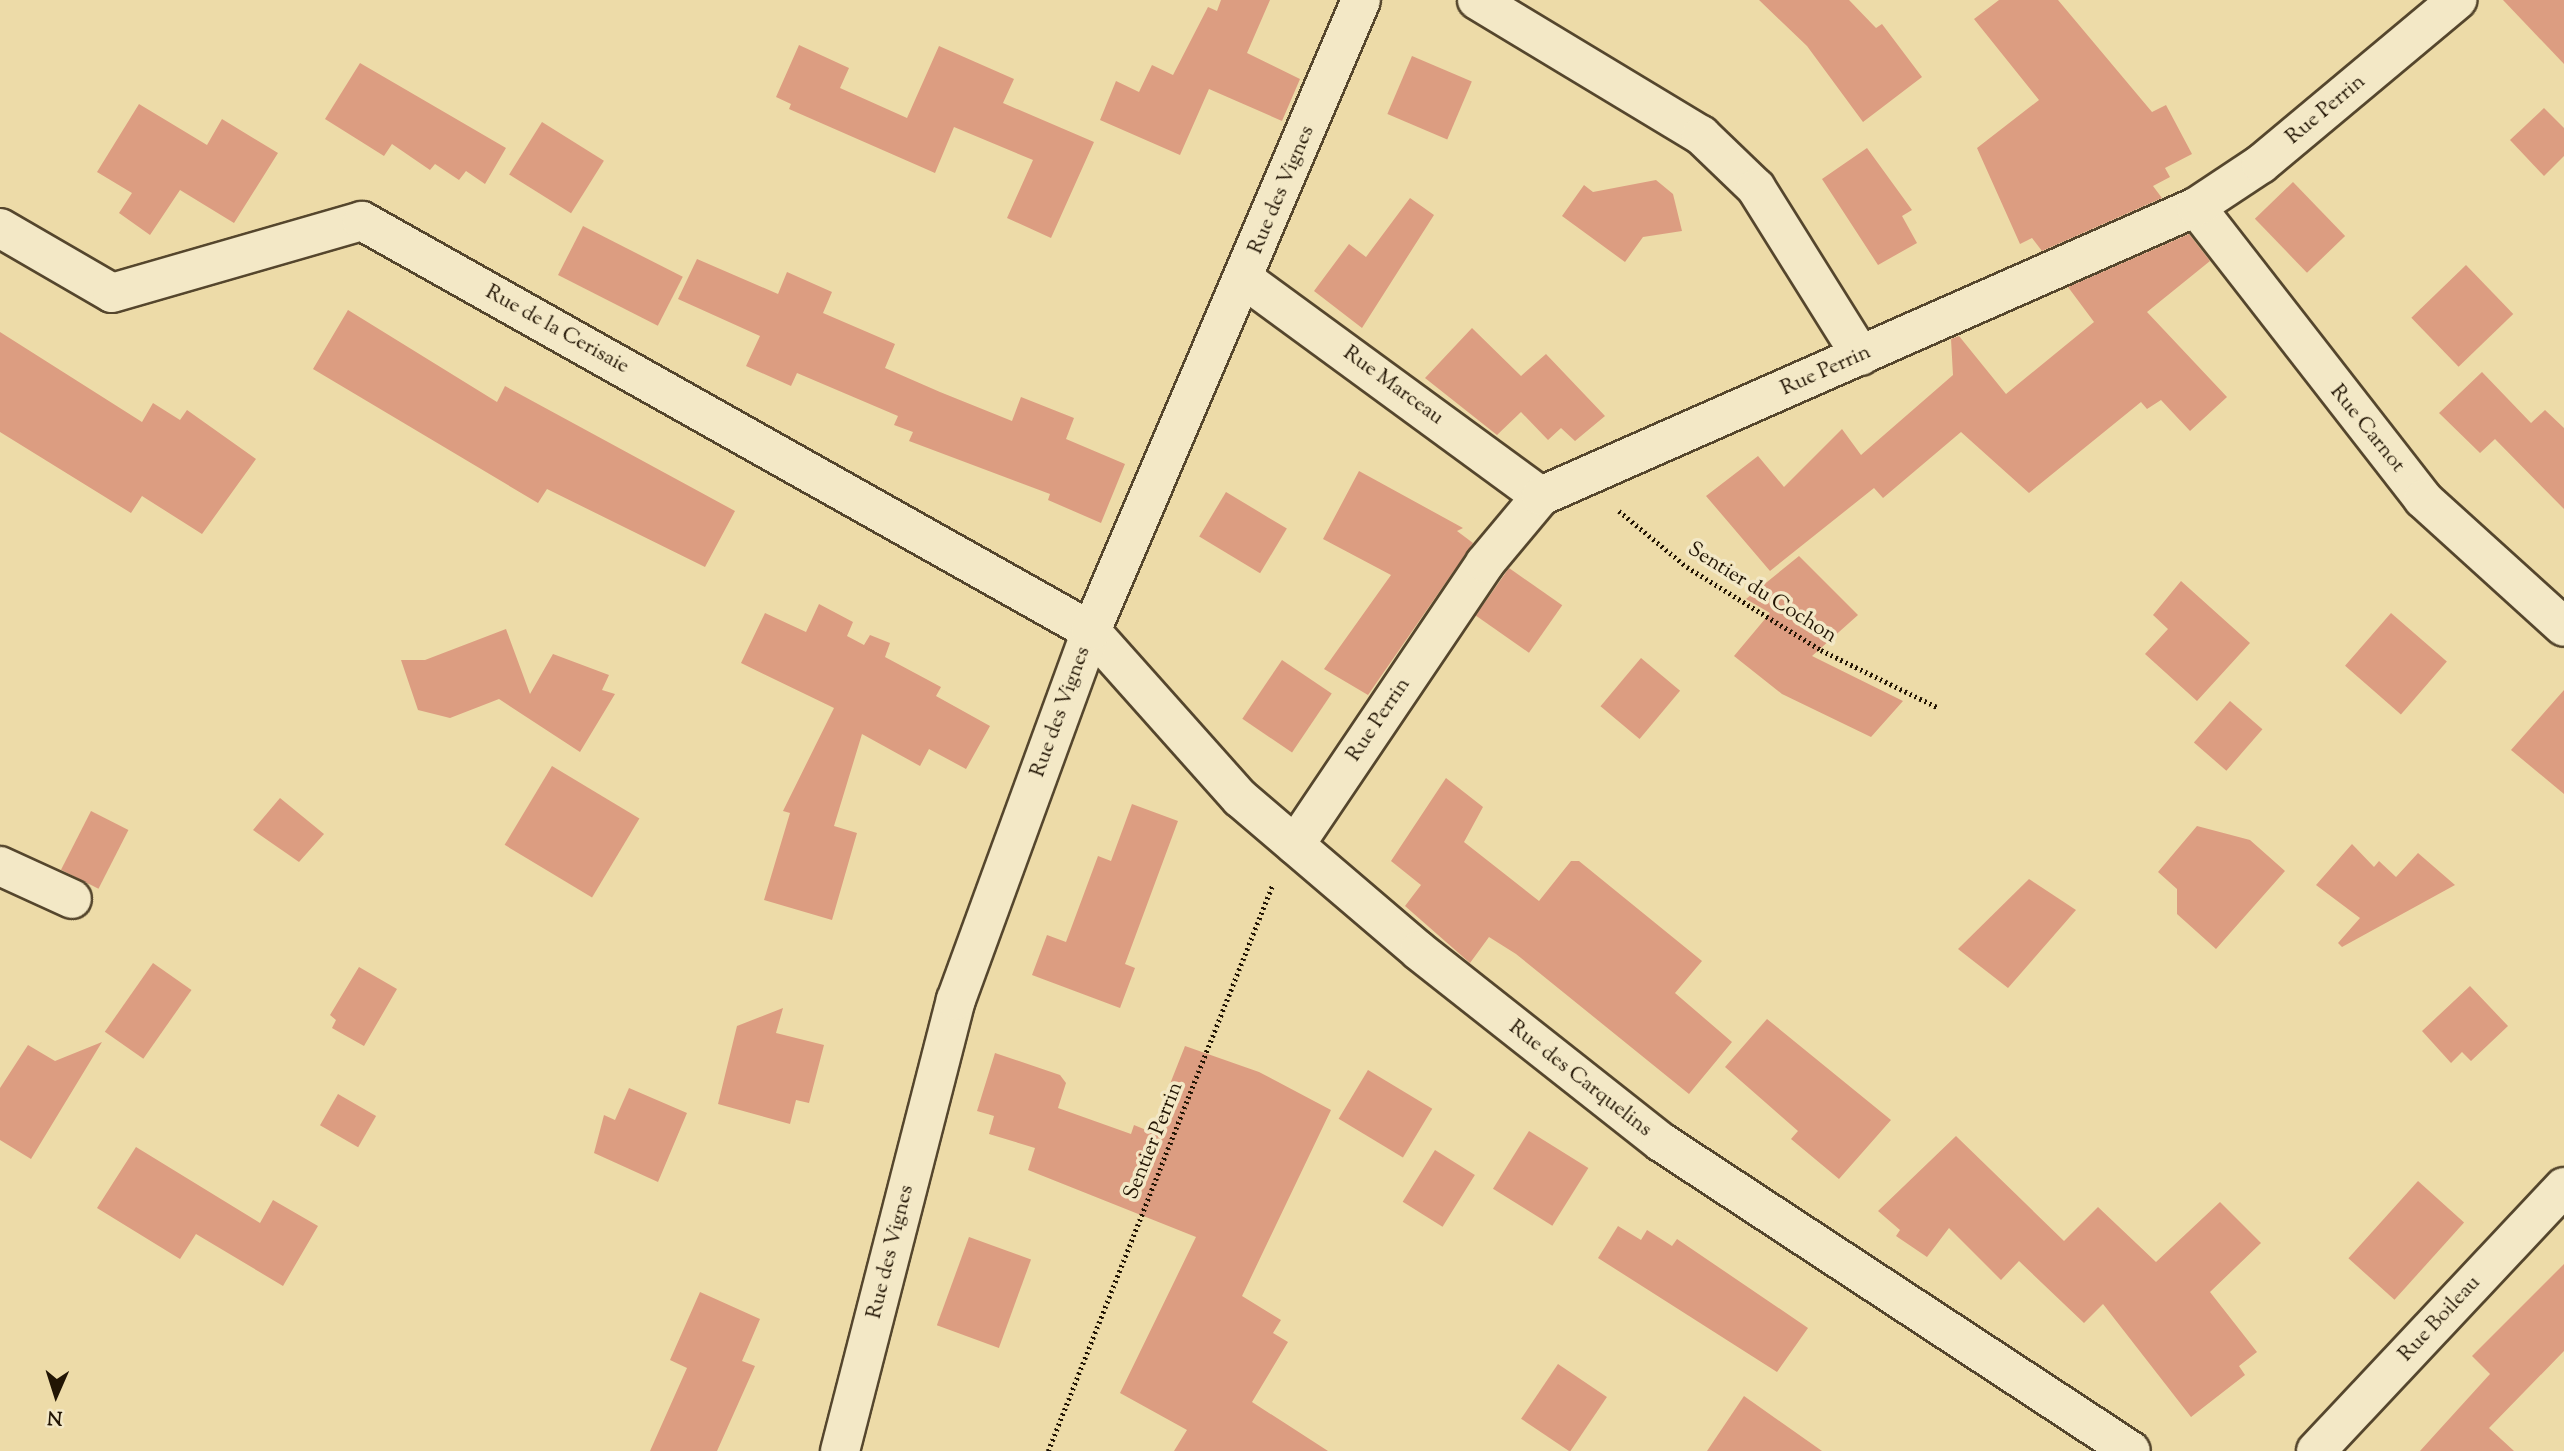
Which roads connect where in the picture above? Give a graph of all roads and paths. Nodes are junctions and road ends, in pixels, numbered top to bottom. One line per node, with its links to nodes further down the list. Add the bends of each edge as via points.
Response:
1 (1361, 0): 6 (street, Rue des Vignes)
2 (1477, 0): 7 (street, via 1701,135 1756,188)
3 (2457, 0): 4 (street, Rue Perrin, via 2261,164)
4 (2196, 206): 7 (street, Rue Perrin); 10 (street, Rue Carnot, via 2423,499)
5 (0, 229): 11 (street, Rue de la Cerisaie, via 112,293 362,221)
6 (1244, 279): 9 (street, Rue Marceau); 11 (street, Rue des Vignes)
7 (1861, 356): 8 (street, Rue Perrin)
8 (1590, 475): 9 (street, Rue Perrin); 12 (path, Sentier du Cochon, via 1610,504 1687,566 1821,650)
9 (1541, 496): 13 (street, Rue Perrin, via 1485,563)
10 (2564, 627)
11 (1091, 631): 13 (street, Rue des Carquelins, via 1240,798); 17 (street, Rue des Vignes, via 956,1000)
12 (1939, 708)
13 (1296, 845): 18 (path, Sentier Perrin, via 1267,898); 19 (street, Rue des Carquelins, via 1661,1142)
14 (0, 866): 15 (street)
15 (72, 899)
16 (2564, 1187): 20 (street, Rue Boileau)
17 (840, 1451)
18 (1048, 1451)
19 (2131, 1451)
20 (2316, 1451)

